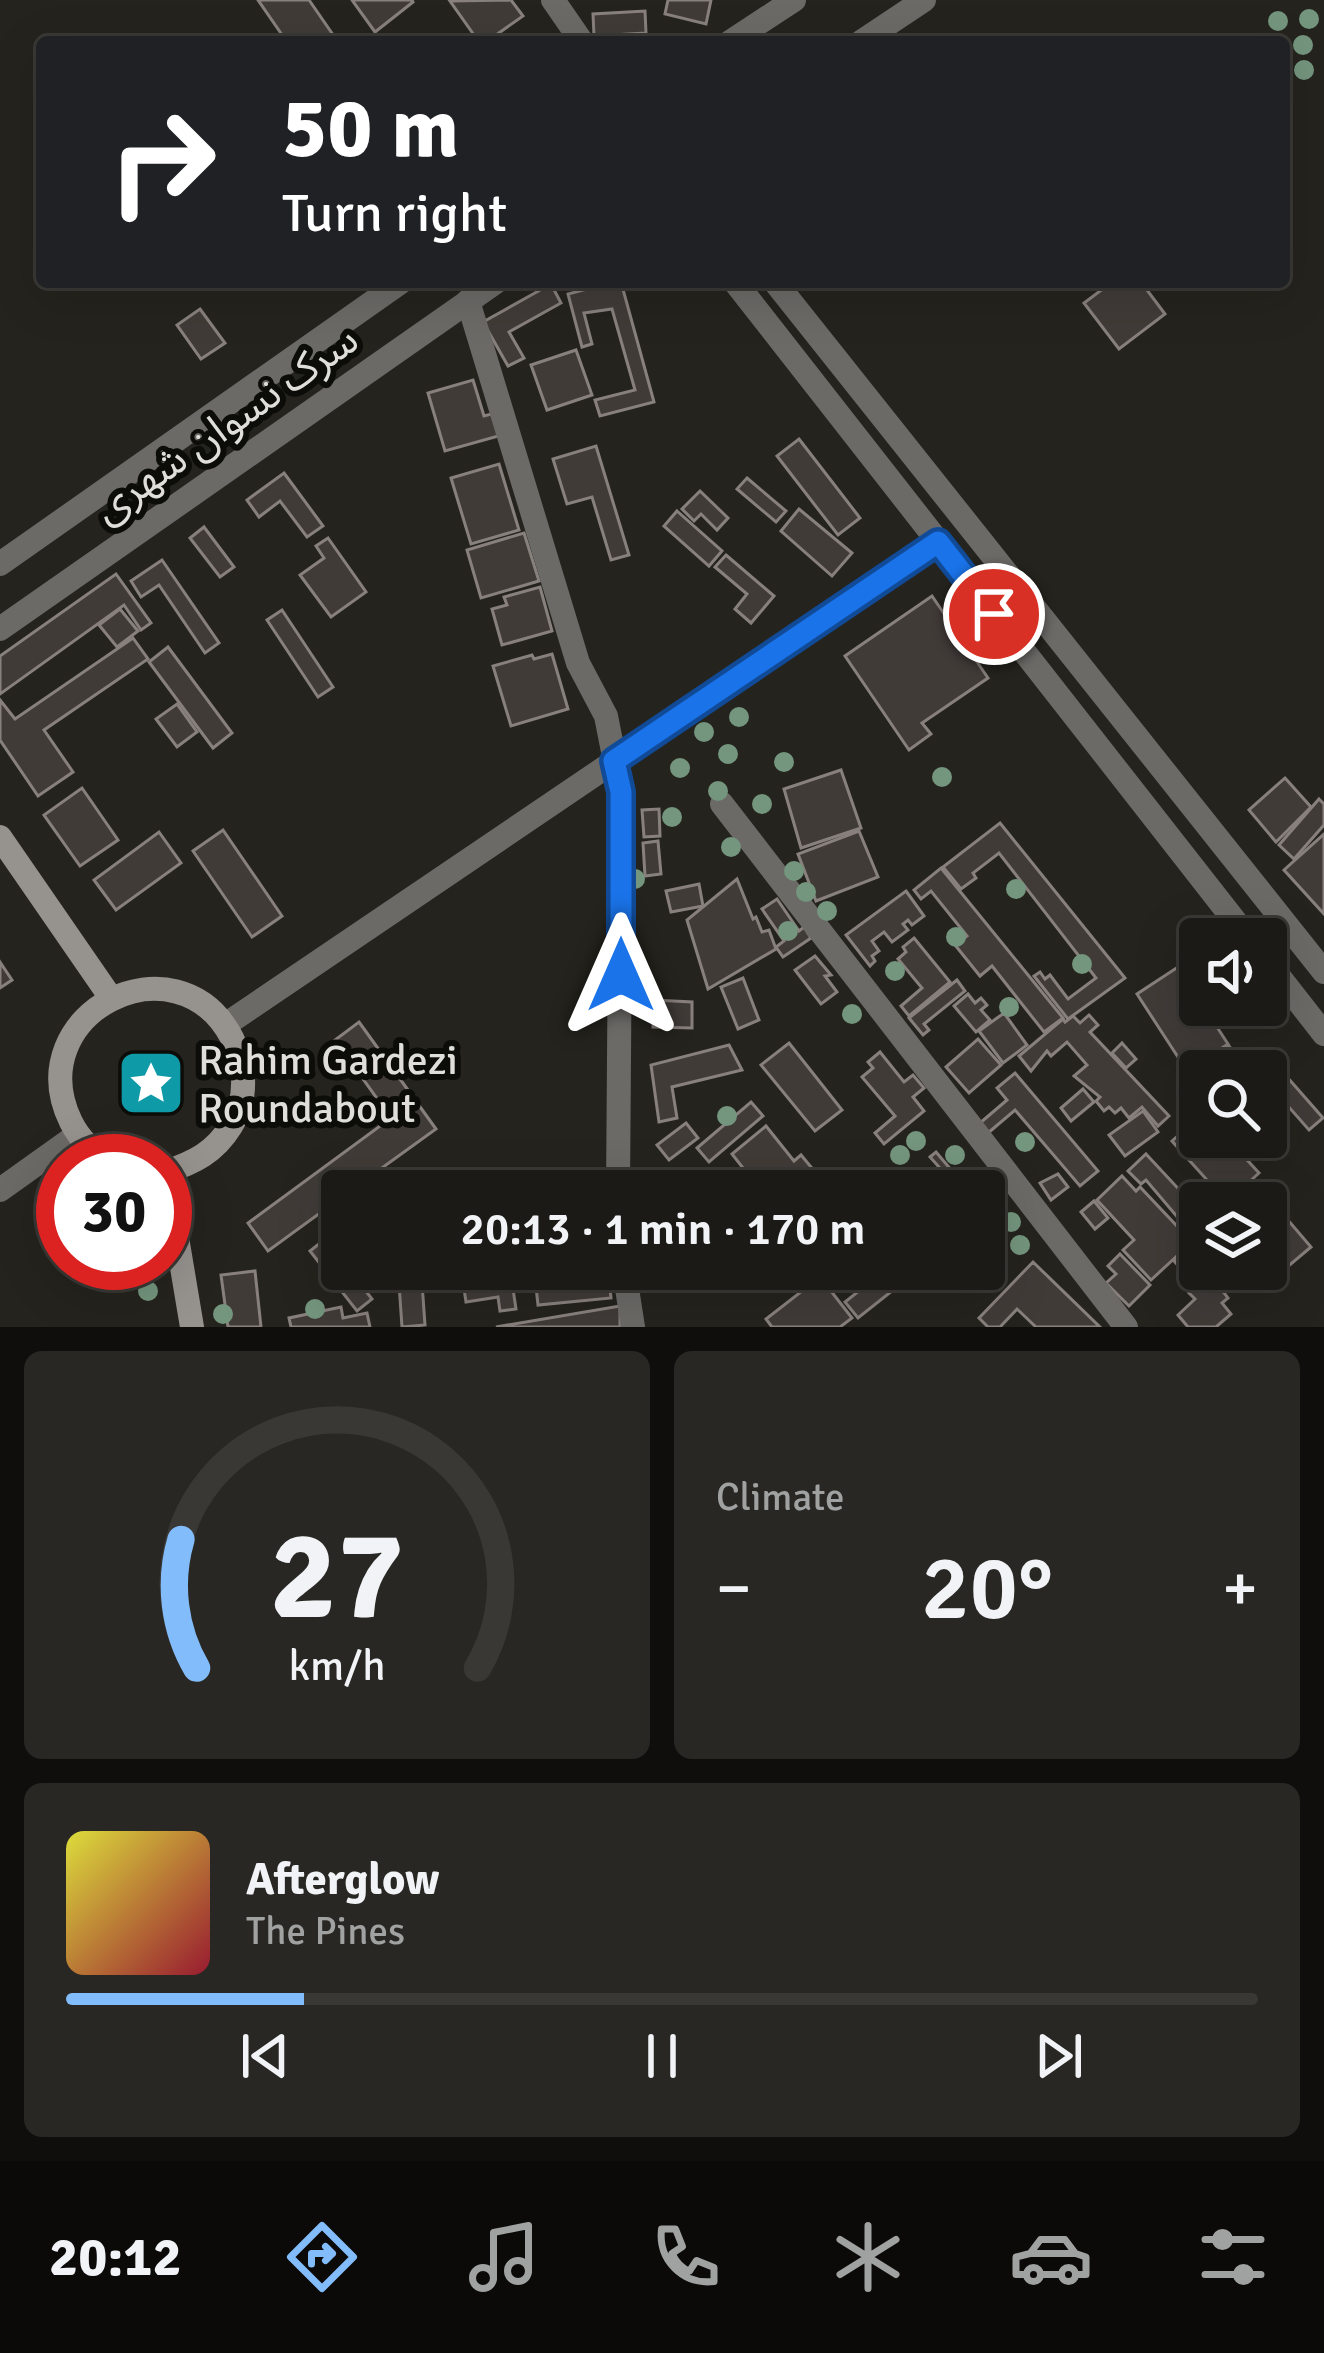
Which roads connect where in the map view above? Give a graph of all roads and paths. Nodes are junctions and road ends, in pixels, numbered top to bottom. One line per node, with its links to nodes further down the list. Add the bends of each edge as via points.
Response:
1 (553, 0): 4 (street)
2 (794, 0): 5 (street)
3 (924, 0): 6 (street)
4 (578, 36)
5 (739, 36)
6 (870, 36)
7 (391, 288): 13 (street, سرک نسوان شهری)
8 (487, 288): 11 (street, سرک نسوان شهری)
9 (740, 288): 12 (street)
10 (780, 288): 19 (street)
11 (468, 301): 14 (street, سرک نسوان شهری); 15 (street)
12 (938, 542): 15 (street); 18 (street)
13 (0, 563)
14 (0, 629)
15 (614, 761): 22 (street); 27 (street, via 621,792)
16 (722, 804): 33 (street)
17 (0, 836): 21 (main road)
18 (1233, 918)
19 (1324, 972)
20 (1287, 987): 23 (street)
21 (111, 998): 22 (main road, via 141,988 173,991); 24 (main road, via 85,1016 59,1074)
22 (225, 1025): 25 (main road, via 240,1053 238,1116)
23 (1324, 1034)
24 (77, 1134)
25 (192, 1163)
26 (36, 1164): 28 (street)
27 (618, 1170)
28 (0, 1190)
29 (186, 1290): 31 (main road)
30 (627, 1290): 32 (street)
31 (192, 1327)
32 (633, 1327)
33 (1126, 1327)

